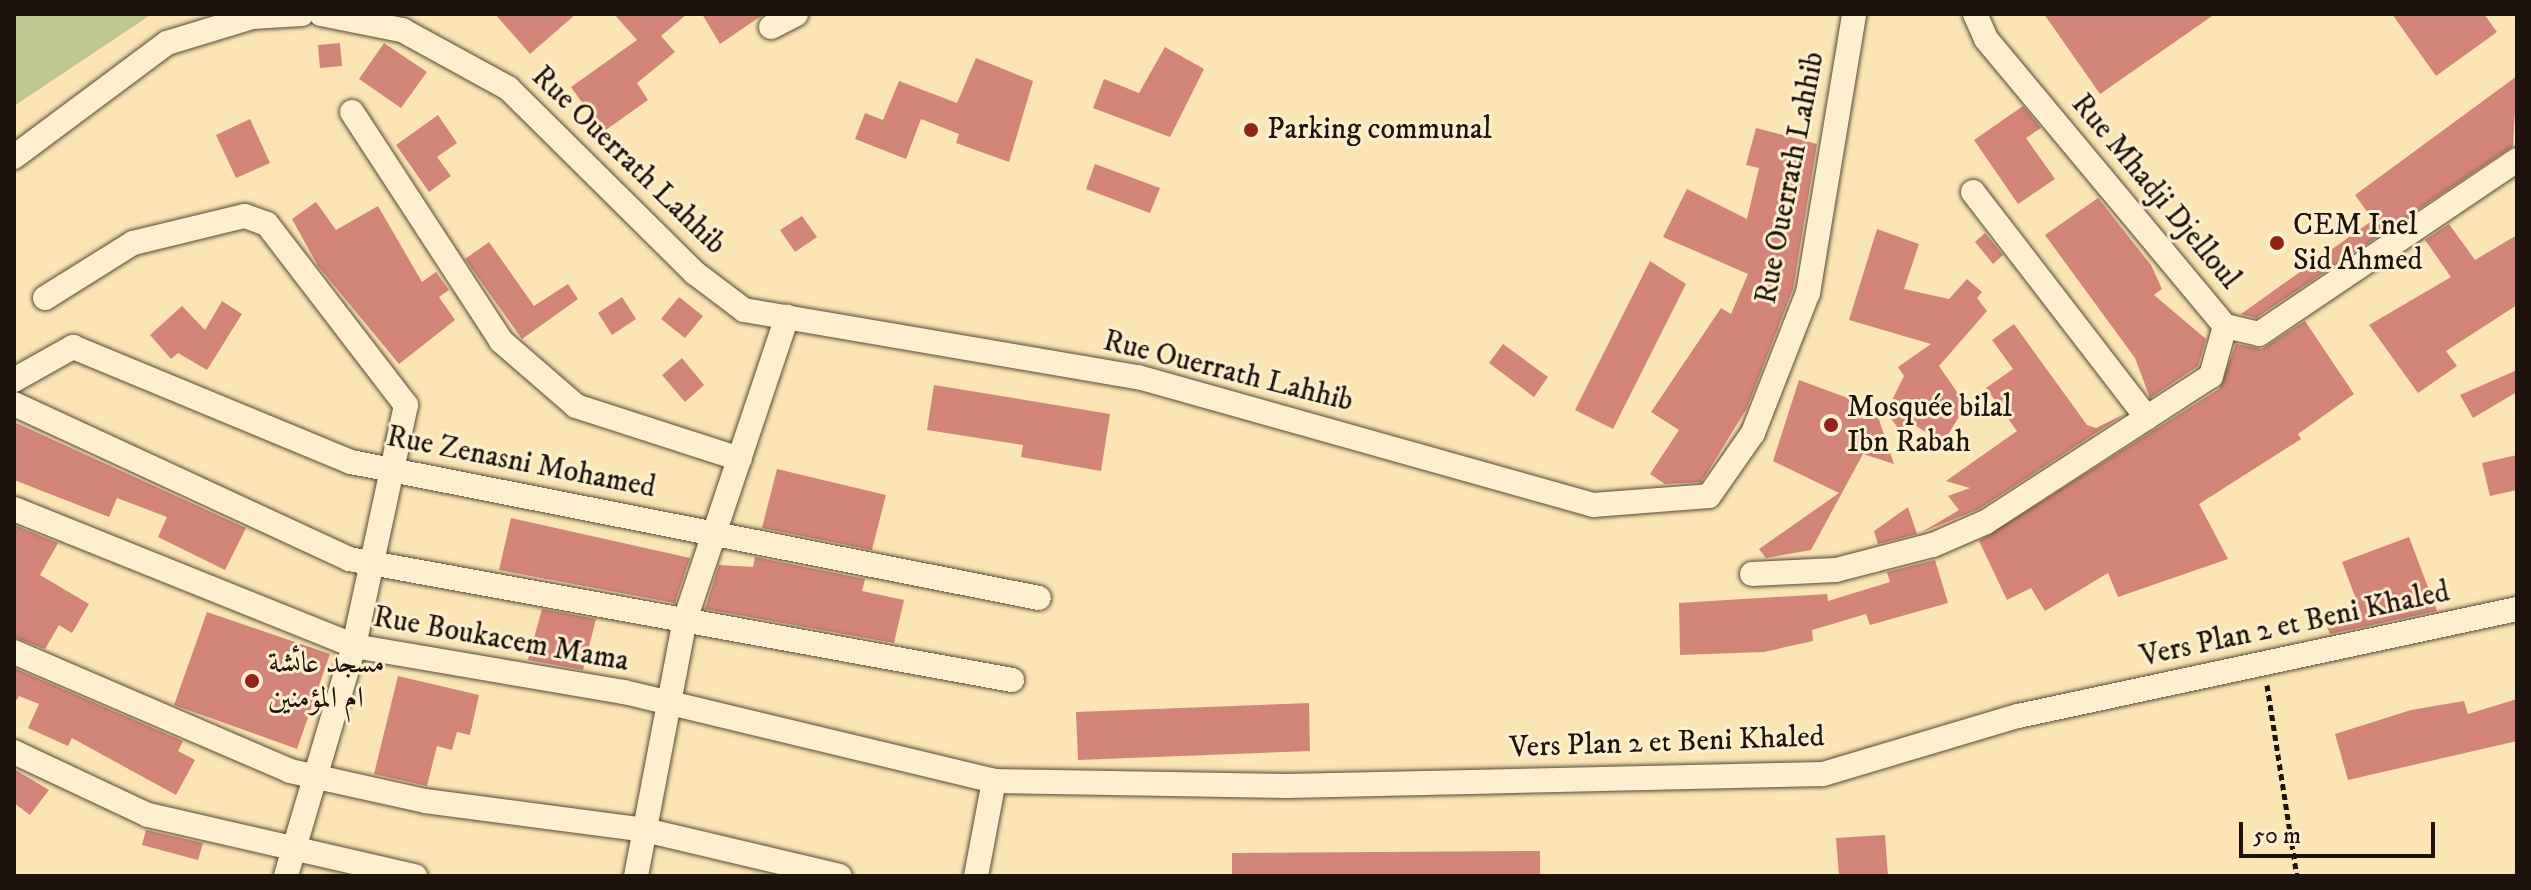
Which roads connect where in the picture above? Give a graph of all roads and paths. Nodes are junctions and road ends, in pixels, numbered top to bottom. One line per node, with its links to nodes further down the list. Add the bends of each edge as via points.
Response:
1 (302, 14): 8 (street, via 252,17 167,43)
2 (321, 14): 12 (street, Rue Ouerrath Lahhib, via 402,30 508,88 695,273 744,310)
3 (796, 14): 6 (street)
4 (1854, 14): 12 (street, Rue Ouerrath Lahhib, via 1808,293 1753,433 1709,496 1593,505 1138,377)
5 (1975, 14): 13 (street, Rue Mhadji Djelloul, via 1986,39)
6 (771, 27)
7 (352, 112): 17 (street, via 501,341 576,406)
8 (14, 157)
9 (2517, 160): 13 (street, Rue Mhadji Djelloul, via 2259,334)
10 (1973, 192): 16 (street)
11 (45, 298): 18 (street, via 133,243 245,216 267,224 406,405)
12 (787, 317): 17 (street)
13 (2225, 326): 16 (street, via 2211,376)
14 (14, 380): 18 (street, Rue Zenasni Mohamed, via 73,347 351,462)
15 (14, 404): 21 (street, via 349,559)
16 (2147, 418): 22 (street, via 1986,522 1933,545 1836,570)
17 (740, 459): 20 (street)
18 (393, 470): 20 (street, Rue Zenasni Mohamed); 21 (street)
19 (14, 509): 26 (street, Rue Boukacem Mama)
20 (716, 534): 23 (street, Rue Zenasni Mohamed); 25 (street)
21 (372, 563): 25 (street); 26 (street)
22 (1752, 574)
23 (1039, 598)
24 (2517, 609): 28 (street, Vers Plan 2 et Beni Khaled)
25 (685, 620): 29 (street); 30 (street)
26 (354, 646): 30 (street, Rue Boukacem Mama); 32 (street)
27 (14, 652): 32 (street)
28 (2264, 668): 33 (street, Vers Plan 2 et Beni Khaled, via 2018,716 1823,774 1287,786); 41 (path)
29 (1012, 680)
30 (664, 704): 33 (street, Rue Boukacem Mama); 34 (street)
31 (14, 752): 35 (street, via 148,815)
32 (312, 776): 34 (street, via 425,801); 35 (street)
33 (994, 781): 40 (street)
34 (645, 830): 38 (street); 39 (street)
35 (292, 849): 36 (street); 37 (street)
36 (286, 876)
37 (415, 876)
38 (636, 876)
39 (840, 876)
40 (976, 876)
41 (2297, 876)

